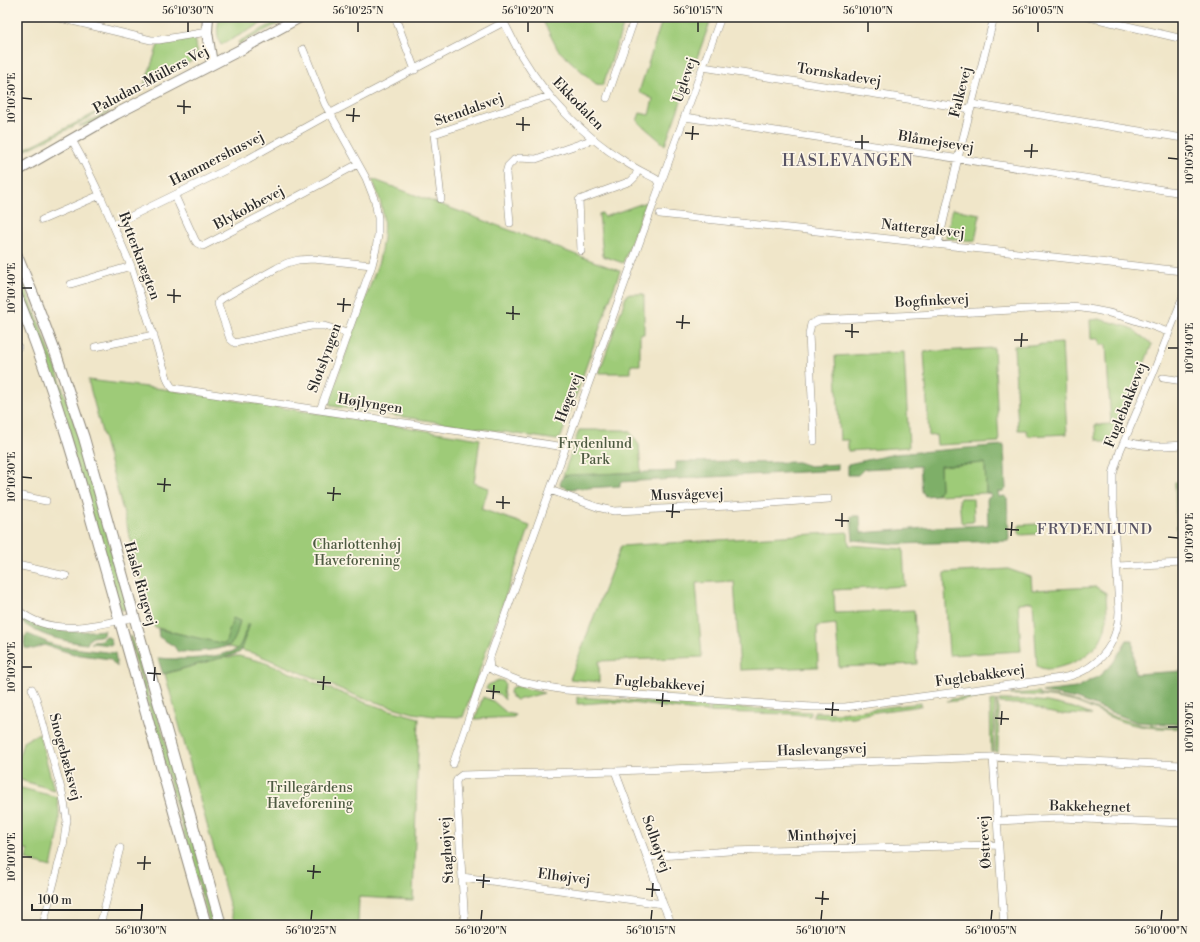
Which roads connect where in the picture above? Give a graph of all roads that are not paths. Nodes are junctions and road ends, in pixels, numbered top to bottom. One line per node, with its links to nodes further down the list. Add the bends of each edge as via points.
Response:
1 (56, 17): 10 (street, via 151,40)
2 (208, 17): 10 (main road)
3 (300, 17): 13 (main road, Paludan-Müllers Vej)
4 (395, 17): 15 (street)
5 (635, 17): 17 (street)
6 (721, 17): 14 (street, Uglevej)
7 (994, 17): 18 (street, Falkevej)
8 (1089, 17): 11 (street)
9 (503, 20): 15 (street, Hammershusvej); 16 (street, Ekkodalen, via 520,54)
10 (207, 32): 13 (main road)
11 (1183, 39)
12 (304, 49): 19 (street, via 325,104)
13 (212, 64): 23 (main road, Paludan-Müllers Vej)
14 (702, 67): 18 (street, Tornskadevej); 20 (street, Uglevej)
15 (415, 70): 19 (street, Hammershusvej)
16 (549, 96): 22 (street, Ekkodalen); 33 (street, Stendalsvej, via 434,134)
17 (607, 98)
18 (971, 106): 21 (street, Tornskadevej); 25 (street, Falkevej)
19 (331, 113): 26 (street, Slotslyngen); 32 (street, Hammershusvej)
20 (685, 117): 24 (street, Uglevej); 25 (street, Blåmejsevej)
21 (1183, 138)
22 (594, 139): 27 (street, Ekkodalen); 36 (street, via 536,159 519,158 510,162 506,169)
23 (72, 140): 28 (main road, Paludan-Müllers Vej); 31 (street, Rytterknægten)
24 (672, 153): 29 (street, Høgevej)
25 (958, 158): 30 (street, Blåmejsevej); 38 (street, Falkevej)
26 (358, 164): 32 (street, Blykobbevej, via 202,246 196,243); 41 (street, Slotslyngen, via 370,187 377,210 378,235)
27 (638, 170): 29 (street, Ekkodalen, via 656,179); 39 (street, via 631,181 579,200)
28 (17, 171)
29 (659, 187): 58 (street, Høgevej)
30 (1183, 193)
31 (100, 195): 35 (street); 37 (street, Rytterknægten)
32 (175, 196): 37 (street, Hammershusvej)
33 (441, 199)
34 (660, 214): 38 (street, Nattergalevej)
35 (42, 220)
36 (510, 223)
37 (113, 225): 42 (street, Rytterknægten)
38 (938, 244): 43 (street, Nattergalevej)
39 (581, 251)
40 (17, 256): 68 (main road, Hasle Ringvej, via 70,394)
41 (372, 265): 48 (street, Slotslyngen); 48 (street, via 313,259 298,260 287,263 222,298 218,304 230,339 235,343 311,326 324,326)
42 (131, 266): 44 (street); 49 (street, Rytterknægten)
43 (1182, 271)
44 (71, 284)
45 (17, 296): 69 (main road, Hasle Ringvej, via 55,399)
46 (1183, 297): 47 (street, Fuglebakkevej)
47 (1168, 332): 55 (street, Bogfinkevej, via 1093,309 1070,307 819,320 811,324 809,334); 56 (street, Fuglebakkevej)
48 (348, 333): 54 (street, Slotslyngen)
49 (154, 335): 50 (street); 53 (street, Rytterknægten)
50 (95, 347)
51 (1163, 378): 52 (street)
52 (1183, 381)
53 (171, 386): 54 (street, Højlyngen)
54 (320, 410): 58 (street, Højlyngen)
55 (814, 441)
56 (1125, 442): 57 (street, via 1139,446); 65 (street, Fuglebakkevej, via 1115,466 1112,483)
57 (1183, 445)
58 (565, 447): 59 (street, Høgevej)
59 (550, 490): 61 (street, Musvågevej, via 614,511); 70 (street, Høgevej)
60 (17, 495): 62 (street)
61 (829, 499)
62 (46, 502)
63 (1183, 563): 65 (street)
64 (17, 565): 66 (street)
65 (1117, 566): 70 (street, Fuglebakkevej, via 1119,619 1116,634 1100,659 1088,669 1061,678 845,707 812,707 550,688 522,682 494,671 490,668)
66 (66, 576)
67 (17, 610): 69 (street, via 36,621 66,627 84,627)
68 (134, 617): 69 (street); 87 (main road, Hasle Ringvej)
69 (120, 620): 86 (main road, Hasle Ringvej)
70 (489, 660): 73 (street, Høgevej)
71 (32, 689): 84 (street, Snogebæksvej, via 64,796 67,820 64,847)
72 (993, 757): 74 (street, Haslevangsvej); 75 (street, Haslevangsvej); 77 (street, Østrevej)
73 (453, 764)
74 (1183, 765)
75 (615, 771): 76 (street, Haslevangsvej); 81 (street, Solhøjvej)
76 (462, 775): 82 (street, Staghøjvej, via 456,782)
77 (997, 822): 78 (street, Bakkehegnet, via 1060,818); 79 (street, Østrevej)
78 (1183, 823)
79 (998, 845): 81 (street, Minthøjvej, via 729,851); 90 (street, Østrevej)
80 (120, 848): 85 (street)
81 (647, 857): 83 (street, Solhøjvej)
82 (462, 877): 83 (street, Elhøjvej); 88 (street, Staghøjvej)
83 (663, 904): 89 (street, Solhøjvej)
84 (43, 925)
85 (100, 925)
86 (206, 925)
87 (221, 925)
88 (465, 925)
89 (672, 925)
90 (1004, 925)

